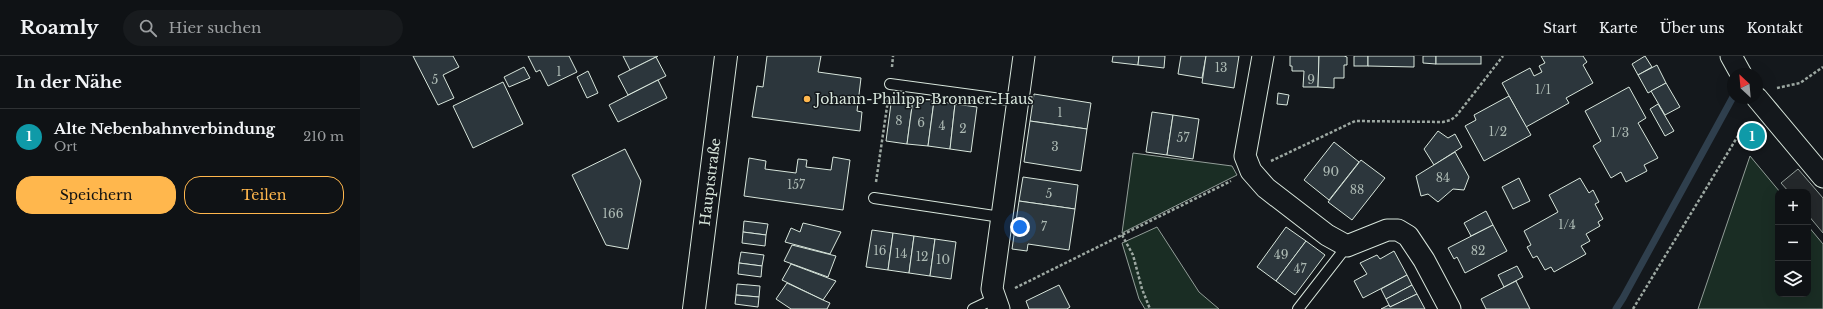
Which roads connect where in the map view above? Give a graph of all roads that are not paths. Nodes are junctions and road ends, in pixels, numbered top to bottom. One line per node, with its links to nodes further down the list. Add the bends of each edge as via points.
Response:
1 (726, 56): 14 (street, Hauptstraße)
2 (1024, 56): 8 (street)
3 (1263, 56): 12 (street, via 1245,156 1251,171 1266,188 1327,235)
4 (1730, 56): 5 (street)
5 (1737, 68)
6 (890, 84): 8 (lane)
7 (1763, 97): 9 (street)
8 (1016, 101): 11 (street)
9 (1823, 177)
10 (874, 198): 11 (lane)
11 (1001, 217): 13 (street, via 992,289)
12 (1347, 246): 16 (lane); 17 (street, via 1387,230 1398,230 1408,236)
13 (996, 304): 15 (lane)
14 (694, 309)
15 (973, 309)
16 (1298, 309)
17 (1450, 309)

